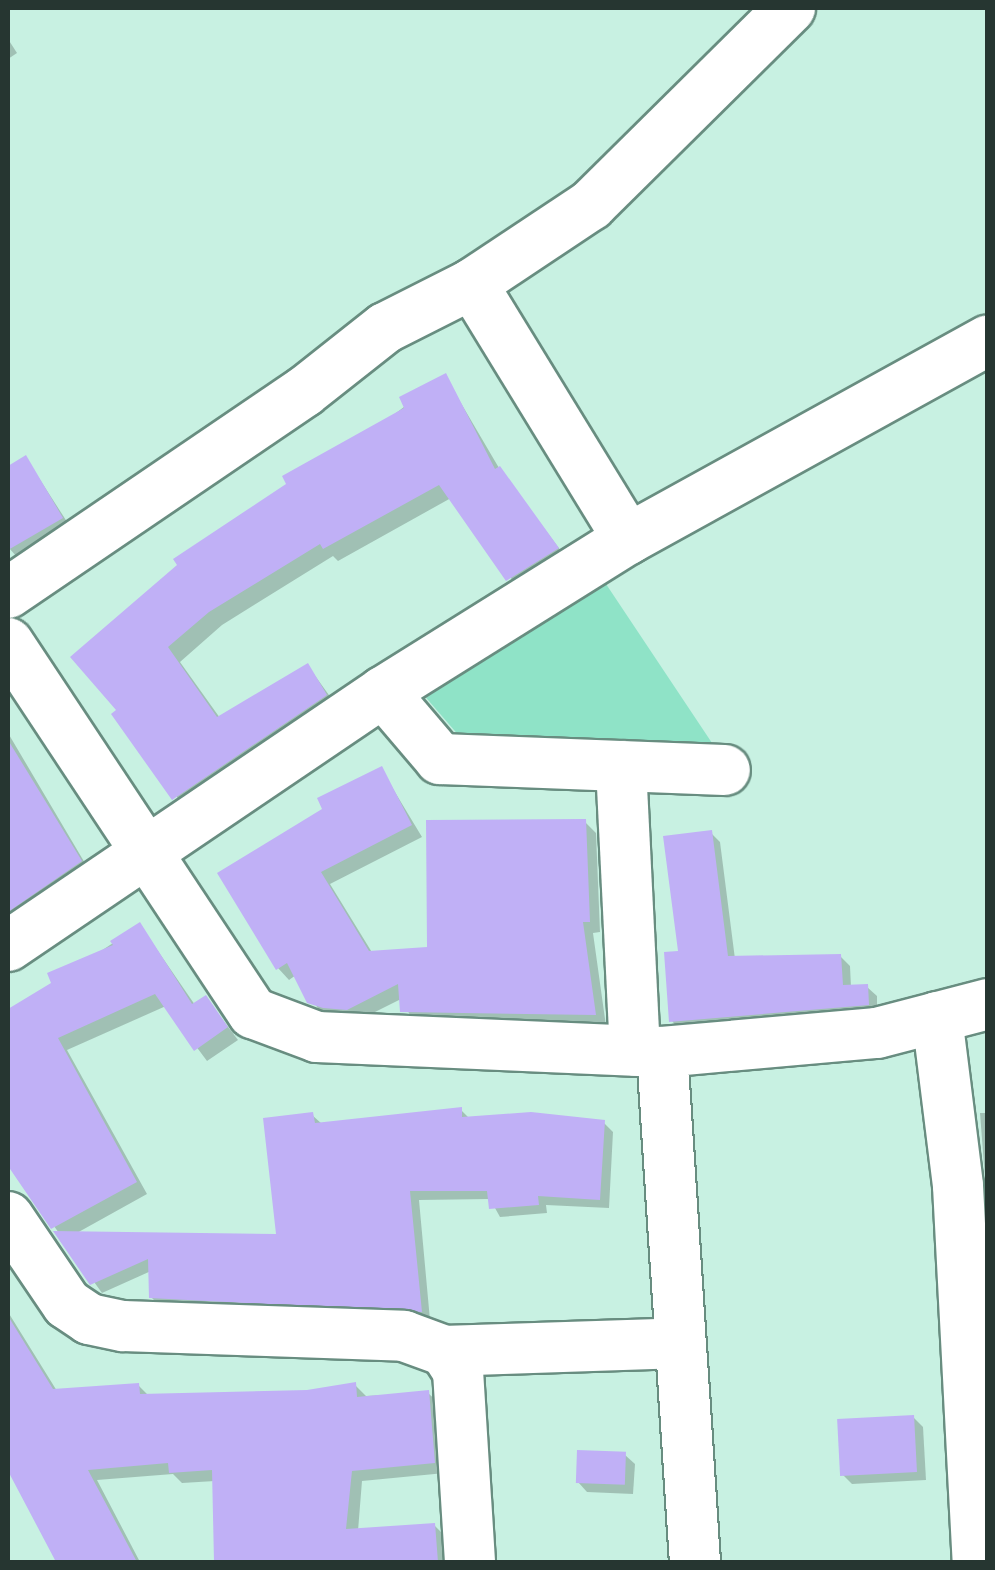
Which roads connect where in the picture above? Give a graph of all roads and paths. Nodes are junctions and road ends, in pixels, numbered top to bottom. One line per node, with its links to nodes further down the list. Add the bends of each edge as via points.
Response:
1 (790, 8): 2 (street, via 592,205)
2 (472, 284): 4 (street); 5 (street, via 385,328 304,392)
3 (988, 340): 4 (street)
4 (628, 539): 7 (street)
5 (8, 593)
6 (8, 644): 10 (street)
7 (384, 692): 8 (street, via 440,759); 10 (street)
8 (621, 766): 9 (street); 14 (street)
9 (725, 770)
10 (149, 849): 11 (street); 14 (street, via 254,1013 317,1038)
11 (8, 946)
12 (988, 1004): 13 (street)
13 (937, 1017): 14 (street, via 877,1032); 20 (street, via 958,1186)
14 (648, 1051): 16 (street)
15 (8, 1217): 17 (street, via 68,1304 90,1319 404,1336)
16 (680, 1343): 17 (street); 19 (street)
17 (445, 1351): 18 (street, via 458,1371)
18 (470, 1562)
19 (694, 1562)
20 (978, 1562)

